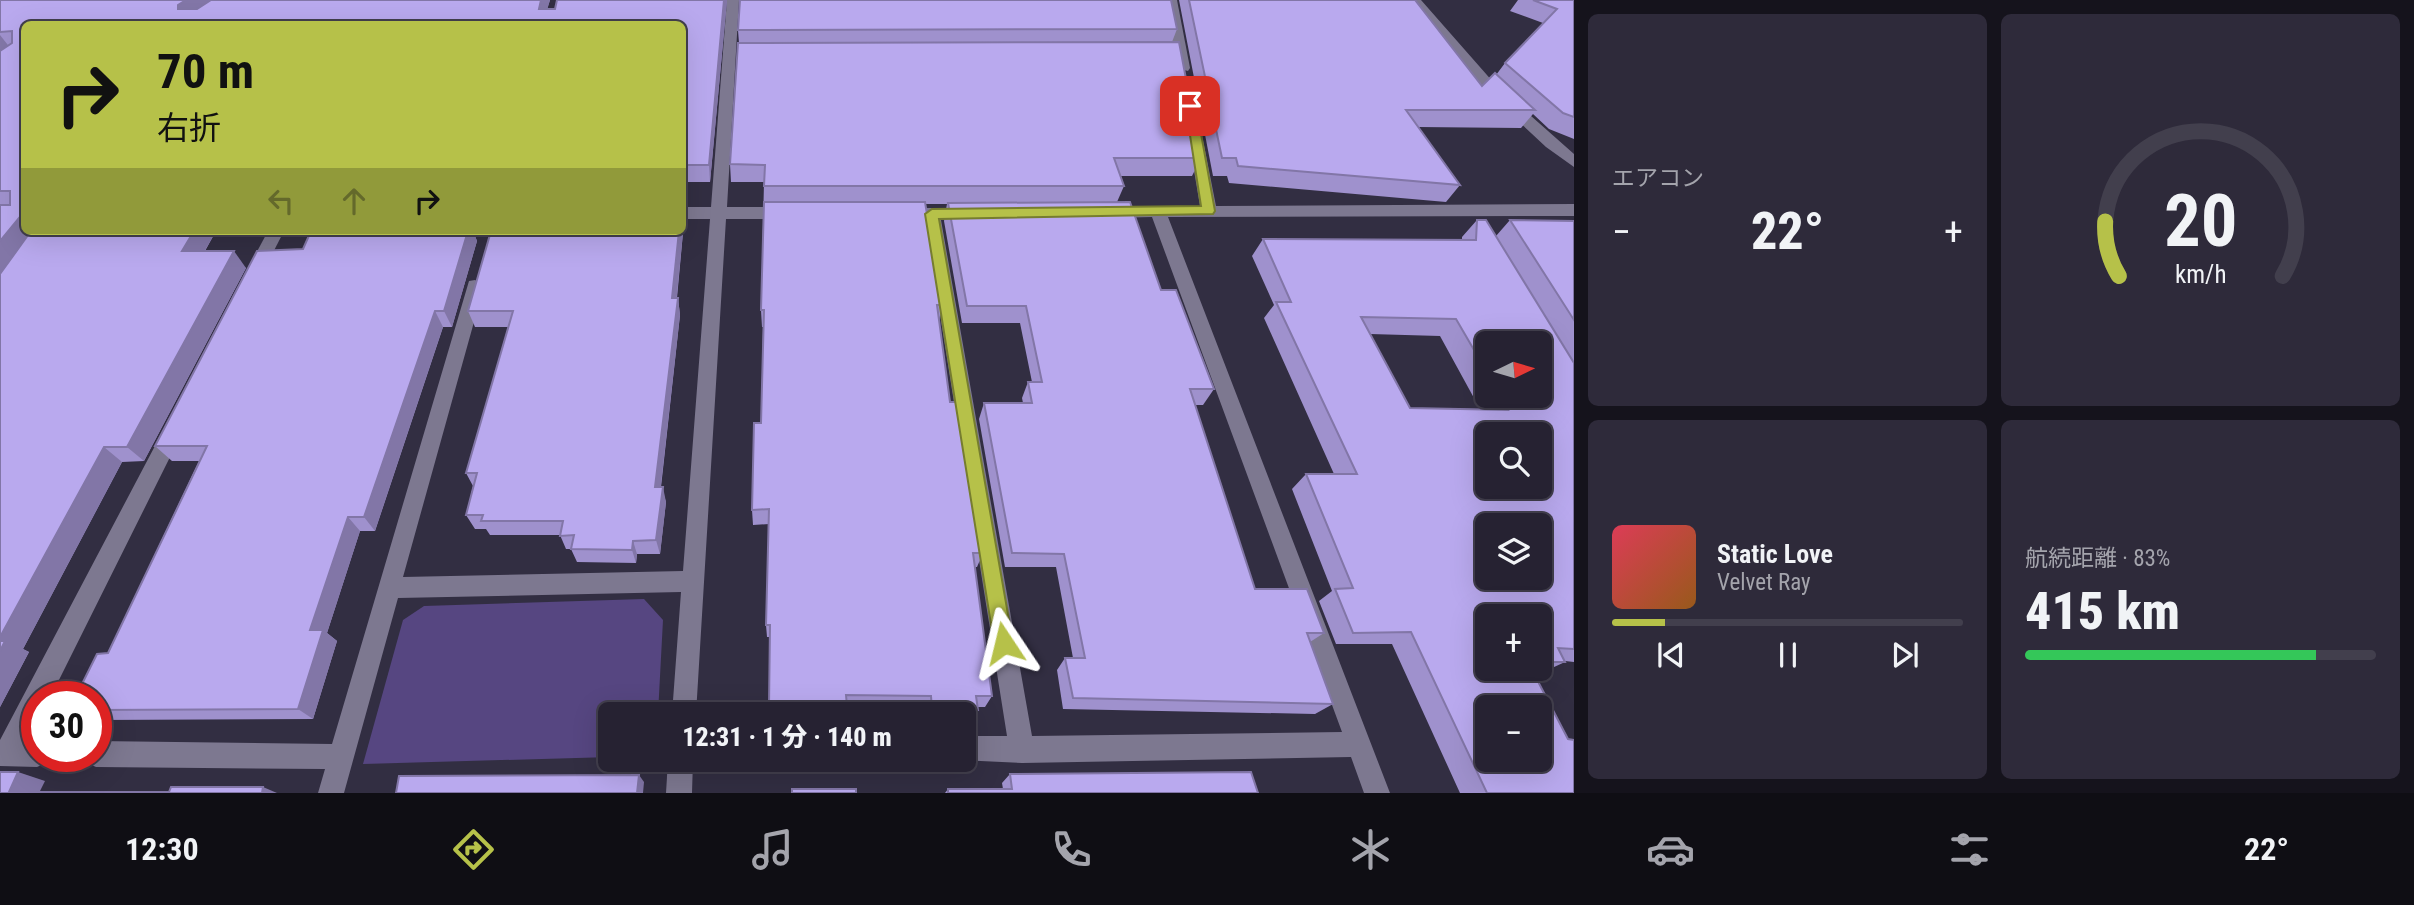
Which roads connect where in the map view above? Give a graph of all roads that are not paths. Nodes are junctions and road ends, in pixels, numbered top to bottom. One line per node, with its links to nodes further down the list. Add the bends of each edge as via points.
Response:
1 (733, 0): 13 (street, via 736,54)
2 (1171, 0): 4 (street, via 1173,53)
3 (1414, 0): 6 (street, via 1454,52 1514,113)
4 (1185, 79)
5 (1192, 119): 9 (street)
6 (1574, 162)
7 (1466, 210): 8 (street); 9 (street); 18 (street)
8 (1574, 210)
9 (1209, 211): 11 (street)
10 (1091, 212): 11 (street)
11 (1158, 212): 28 (street)
12 (686, 213): 13 (street)
13 (719, 213): 14 (street); 23 (street)
14 (812, 214)
15 (878, 214): 16 (street)
16 (932, 214): 17 (street); 30 (street)
17 (985, 214)
18 (1480, 234)
19 (274, 235): 21 (street)
20 (480, 271): 24 (street)
21 (244, 292)
22 (182, 415): 25 (street)
23 (693, 581): 24 (street); 26 (street)
24 (389, 588): 33 (street)
25 (46, 681)
26 (685, 702)
27 (21, 726): 31 (street)
28 (1358, 744): 30 (street); 37 (street)
29 (976, 749): 30 (street)
30 (1022, 750)
31 (5, 753)
32 (112, 754): 33 (street)
33 (342, 757): 35 (street)
34 (680, 772): 36 (street)
35 (331, 793)
36 (679, 793)
37 (1377, 793)

